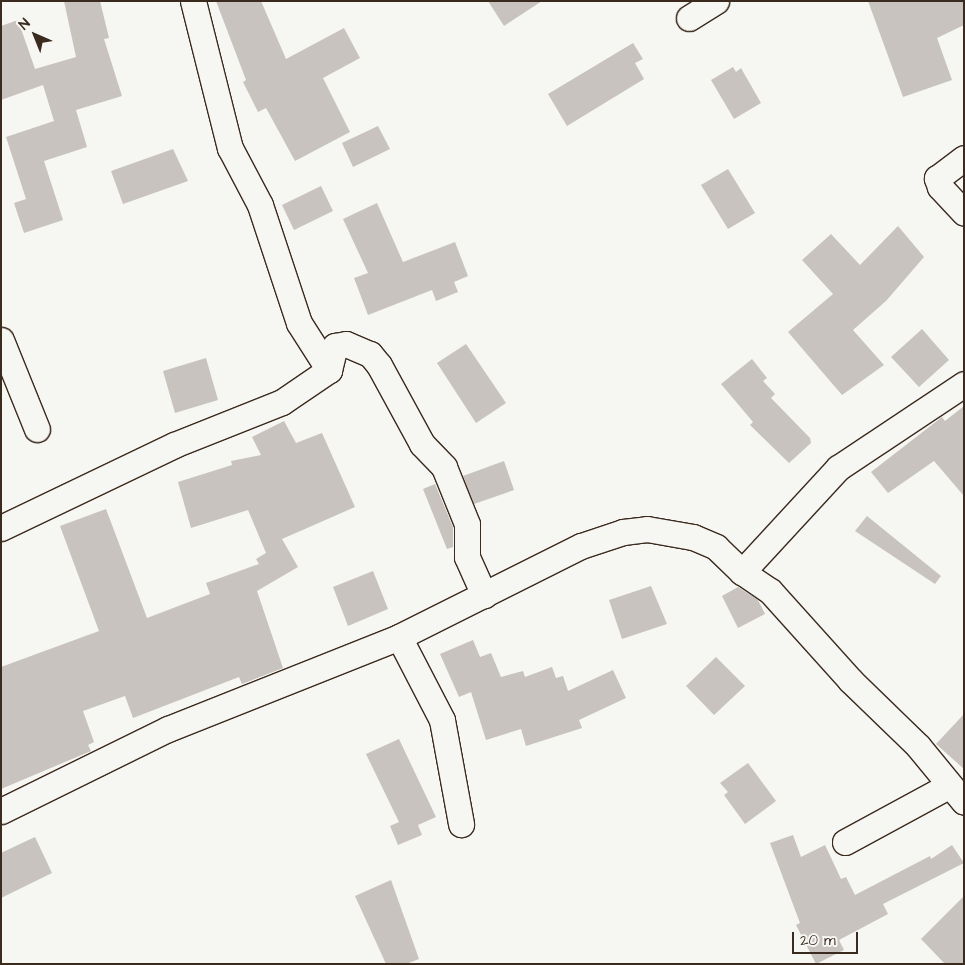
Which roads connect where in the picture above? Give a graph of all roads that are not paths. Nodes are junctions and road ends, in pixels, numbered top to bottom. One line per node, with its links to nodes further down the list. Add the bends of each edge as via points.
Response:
1 (192, 1): 7 (street, via 230,148 260,205 299,323)
2 (716, 1): 3 (street)
3 (689, 18)
4 (964, 158): 5 (street, via 936,178)
5 (964, 213)
6 (1, 340): 9 (street)
7 (329, 370): 10 (street, via 282,402 174,445); 12 (street, via 335,346 346,344 370,354 379,365 422,444 444,467 467,524 467,557)
8 (964, 384): 11 (street, via 838,468)
9 (37, 429)
10 (1, 528)
11 (742, 572): 12 (street, via 716,547 694,537 647,529 601,538); 14 (street, via 770,591 850,680 918,746)
12 (484, 595): 13 (street)
13 (399, 637): 15 (street, via 168,729); 16 (street, via 442,720)
14 (957, 794): 17 (street)
15 (1, 811)
16 (461, 824)
17 (845, 842)

